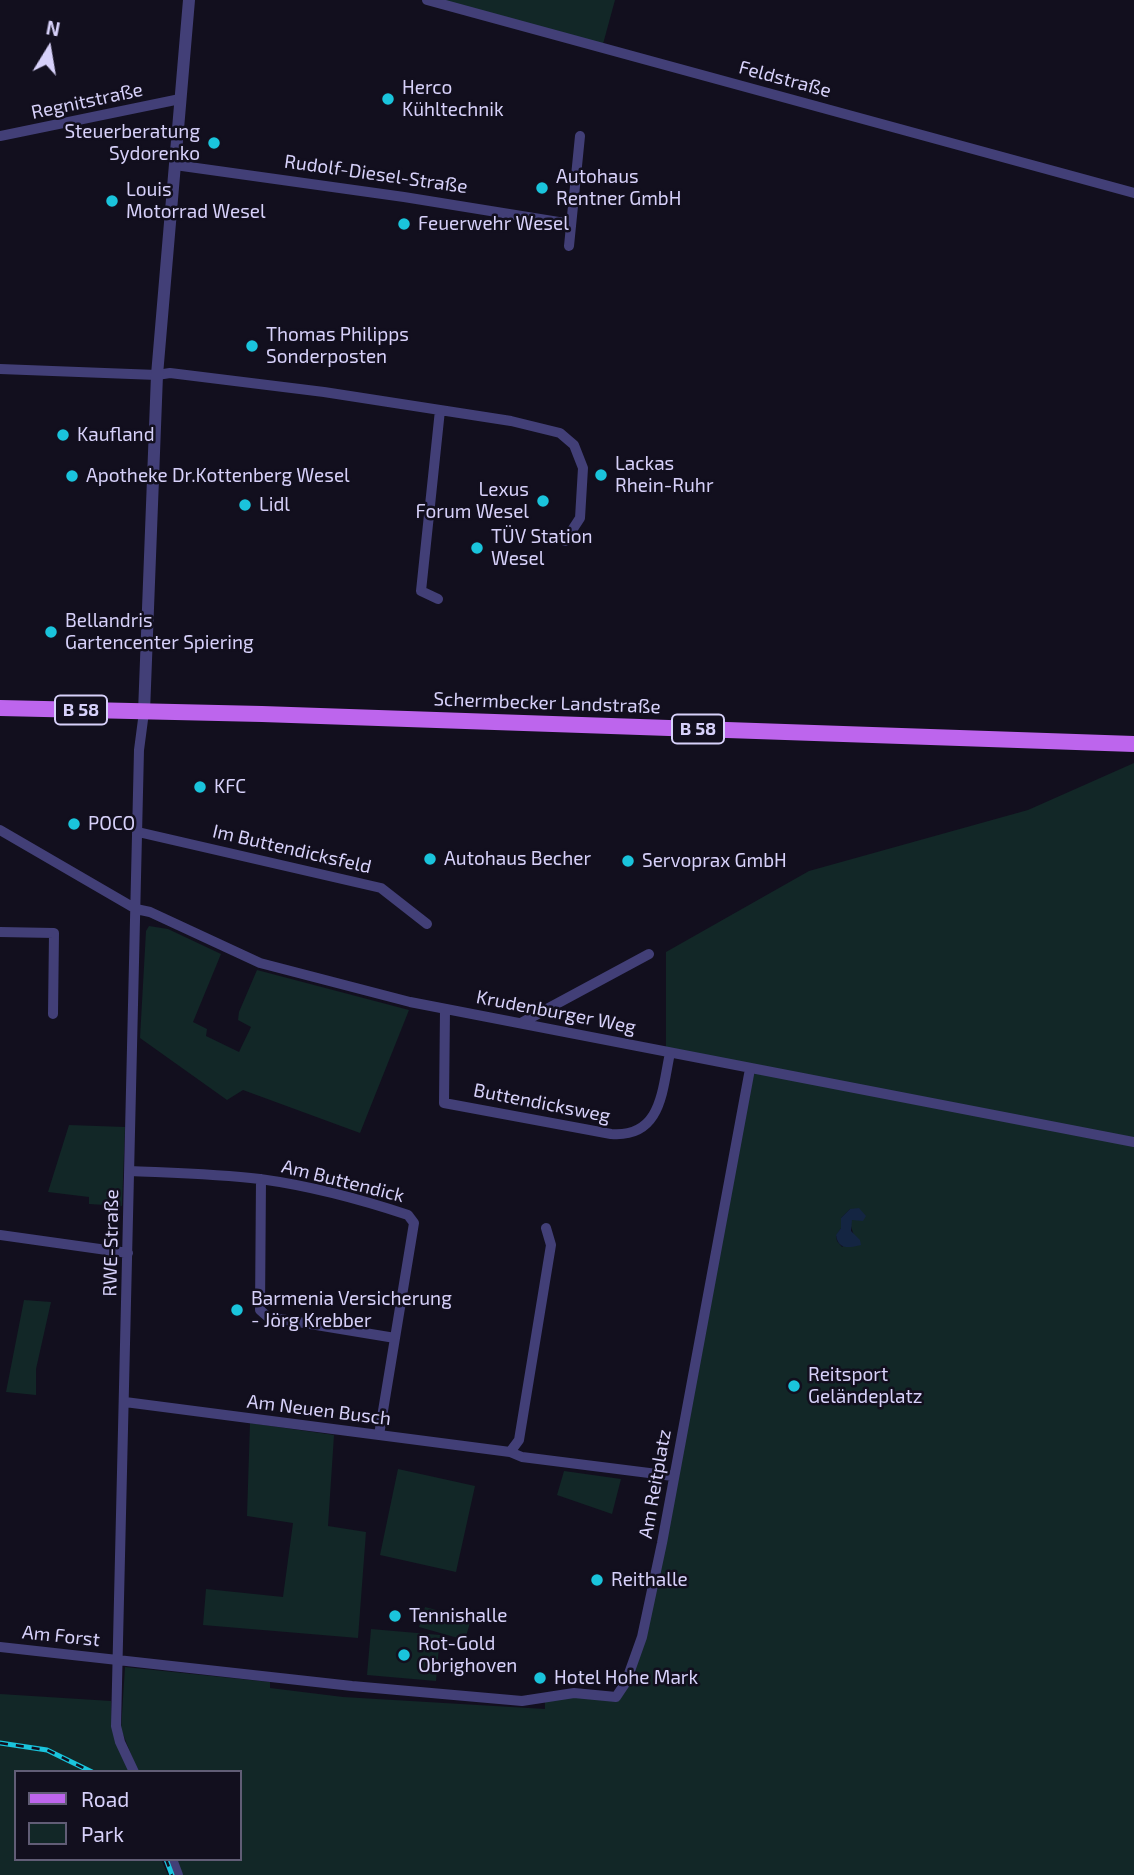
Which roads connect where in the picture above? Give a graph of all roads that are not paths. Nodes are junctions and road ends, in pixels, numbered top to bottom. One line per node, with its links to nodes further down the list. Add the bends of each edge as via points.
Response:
1 (189, 0): 3 (street)
2 (427, 0): 7 (street, Feldstraße)
3 (180, 99): 4 (street, Regnitstraße); 6 (street)
4 (0, 136)
5 (580, 136): 8 (street)
6 (175, 165): 8 (street, Rudolf-Diesel-Straße); 11 (street)
7 (1134, 193)
8 (571, 224): 9 (street)
9 (569, 246)
10 (0, 369): 11 (street)
11 (157, 375): 12 (street, via 324,392); 16 (street)
12 (440, 410): 13 (street, via 548,429 569,439 583,468 580,518); 14 (street, via 421,591)
13 (565, 541)
14 (438, 599)
15 (0, 708): 16 (main road, Schermbecker Landstraße / B 58)
16 (144, 712): 17 (main road, Schermbecker Landstraße / B 58); 19 (street, RWE-Straße)
17 (1134, 744)
18 (0, 830): 20 (street, Krudenburger Weg)
19 (138, 832): 20 (street, RWE-Straße); 21 (street, Im Buttendicksfeld, via 381,888)
20 (136, 909): 24 (street, Krudenburger Weg, via 260,963); 30 (street, RWE-Straße)
21 (427, 924)
22 (0, 932): 25 (street, via 54,933)
23 (649, 954): 26 (street)
24 (445, 1009): 26 (street, Krudenburger Weg); 27 (street, Buttendicksweg, via 444,1103 611,1135 635,1133 648,1124 657,1109)
25 (53, 1014)
26 (520, 1023): 27 (street, Krudenburger Weg)
27 (670, 1052): 28 (street, Krudenburger Weg)
28 (750, 1069): 29 (street, Krudenburger Weg); 39 (street, Am Reitplatz)
29 (1134, 1142)
30 (130, 1171): 31 (street, Am Buttendick); 34 (street, RWE-Straße)
31 (261, 1179): 35 (street, via 263,1315); 35 (street, Am Buttendick, via 363,1200 412,1219)
32 (546, 1228): 38 (street, via 551,1245 519,1440)
33 (0, 1235): 34 (street)
34 (128, 1253): 36 (street, RWE-Straße)
35 (395, 1338): 37 (street, Am Buttendick)
36 (125, 1402): 37 (street, Am Neuen Busch); 41 (street, RWE-Straße)
37 (379, 1435): 38 (street, Am Neuen Busch)
38 (510, 1452): 39 (street, Am Neuen Busch)
39 (673, 1476): 41 (street, Am Reitplatz, via 642,1637 616,1697 574,1693 522,1701)
40 (0, 1647): 41 (street, Am Forst)
41 (119, 1662): 42 (street, RWE-Straße, via 116,1726)
42 (133, 1770)

